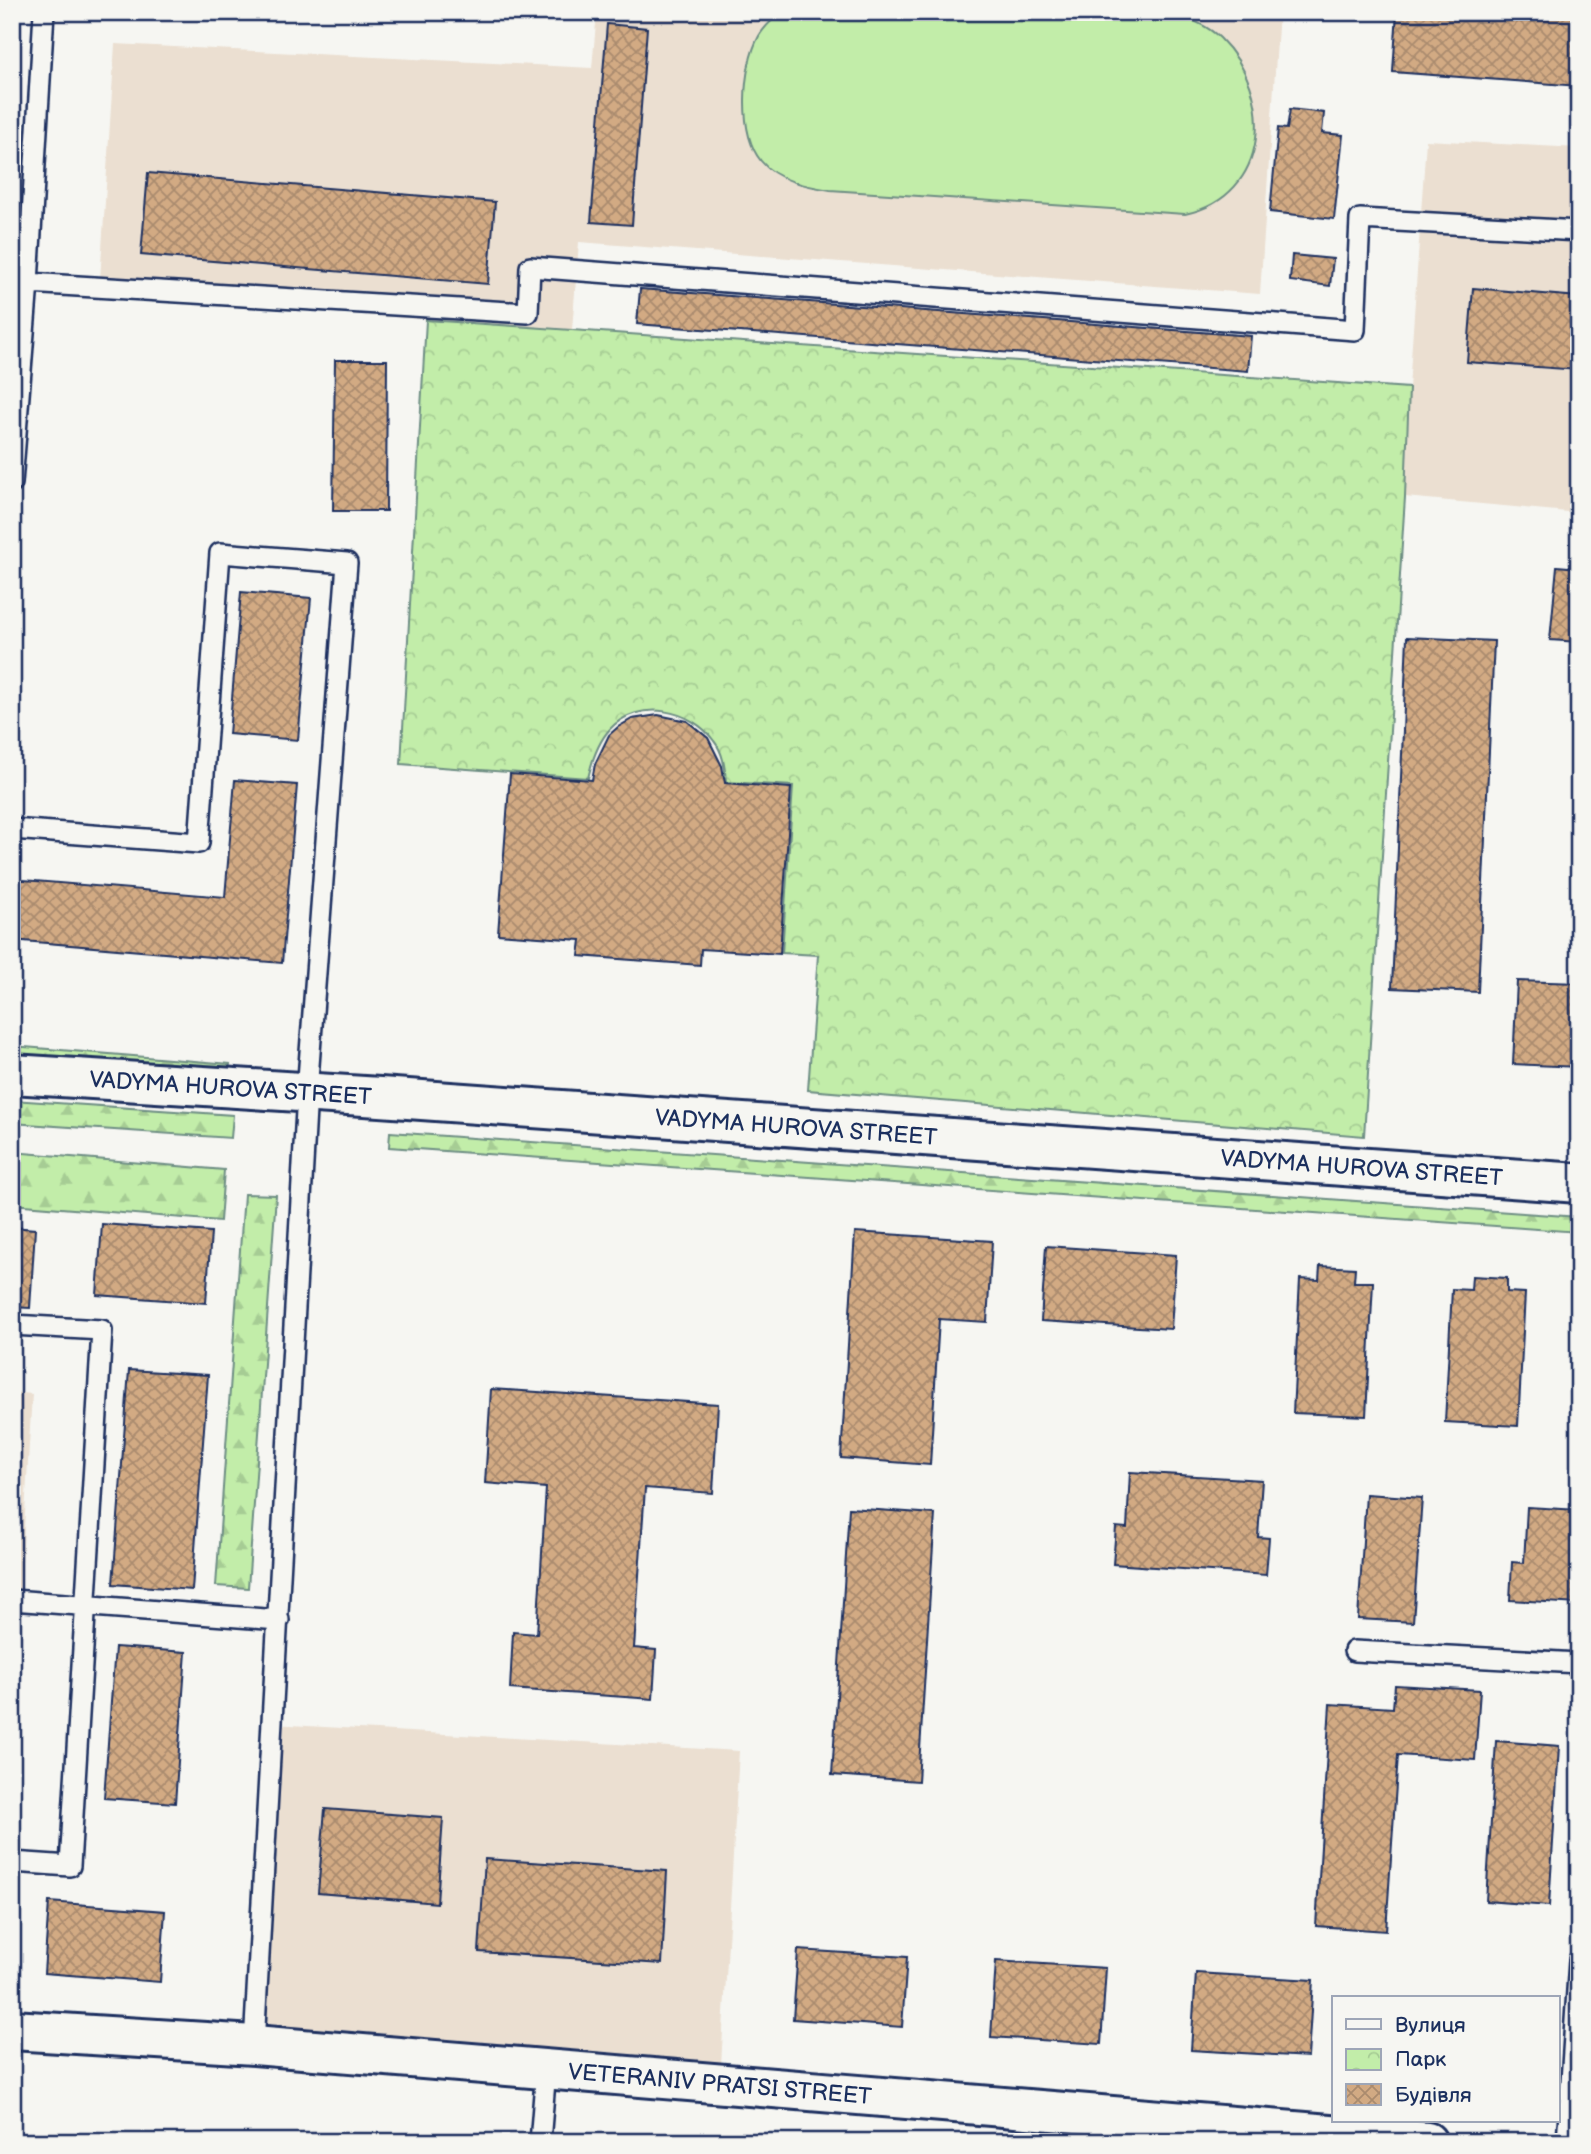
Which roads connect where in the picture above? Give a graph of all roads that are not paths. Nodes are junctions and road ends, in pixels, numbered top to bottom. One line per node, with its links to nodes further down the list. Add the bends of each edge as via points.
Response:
1 (44, 12): 3 (lane)
2 (1579, 231): 3 (lane, via 1360,219 1355,330 530,267 528,313)
3 (20, 283): 4 (lane)
4 (12, 482)
5 (12, 829): 7 (lane, via 199,842 220,553 347,563)
6 (12, 1073): 7 (street, VADYMA HUROVA STREET)
7 (307, 1092): 8 (street, VADYMA HUROVA STREET); 12 (lane)
8 (1579, 1183)
9 (12, 1325): 11 (lane, via 102,1330)
10 (12, 1600): 11 (lane)
11 (86, 1605): 12 (lane); 15 (lane, via 71,1866)
12 (279, 1620): 18 (lane)
13 (1353, 1651): 14 (lane)
14 (1579, 1663)
15 (12, 1862)
16 (1579, 1960): 22 (lane)
17 (12, 2030): 18 (street, VETERANIV PRATSI STREET)
18 (254, 2045): 19 (street, VETERANIV PRATSI STREET)
19 (546, 2069): 20 (lane); 21 (street, VETERANIV PRATSI STREET)
20 (540, 2142)
21 (1427, 2142)
22 (1567, 2142)

